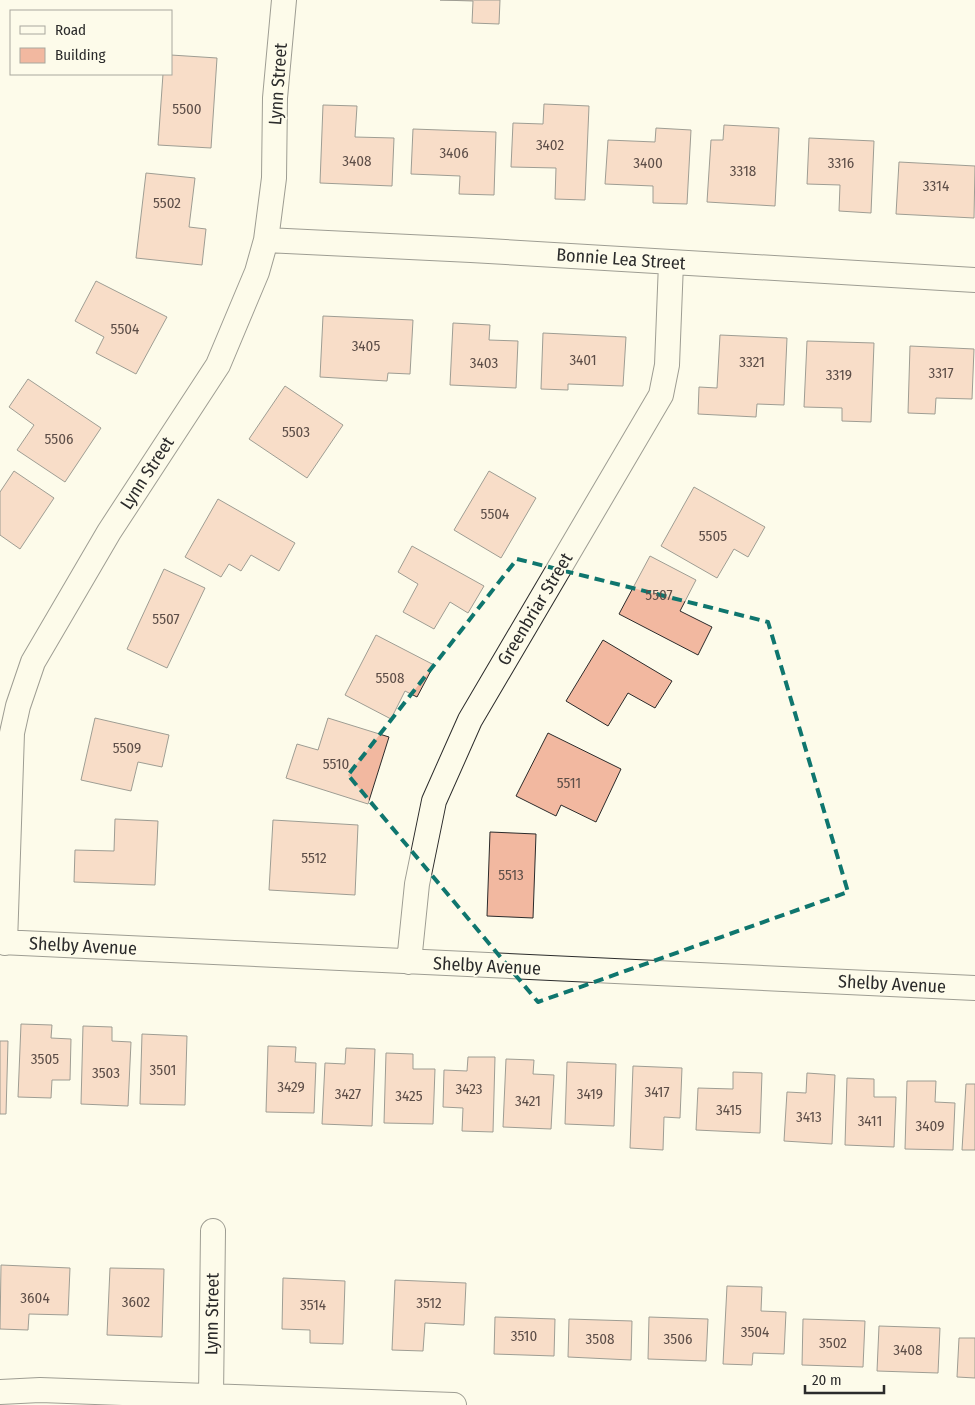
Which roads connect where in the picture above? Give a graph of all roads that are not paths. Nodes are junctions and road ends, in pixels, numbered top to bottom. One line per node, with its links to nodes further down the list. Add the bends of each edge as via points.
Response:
1 (284, 0): 2 (street, Lynn Street, via 275,98 274,178)
2 (266, 240): 3 (street, Bonnie Lea Street); 5 (street, Lynn Street, via 257,272 218,365 109,532 33,662 12,733)
3 (671, 263): 4 (street, Bonnie Lea Street); 6 (street, Greenbriar Street, via 667,365 661,395 470,720 434,801 417,884)
4 (975, 280)
5 (2, 943): 6 (street, Shelby Avenue)
6 (409, 962): 7 (street, Shelby Avenue)
7 (975, 988)
8 (213, 1231): 10 (street, Lynn Street)
9 (0, 1392): 10 (street, via 40,1390)
10 (211, 1397): 11 (street)
11 (454, 1405)

